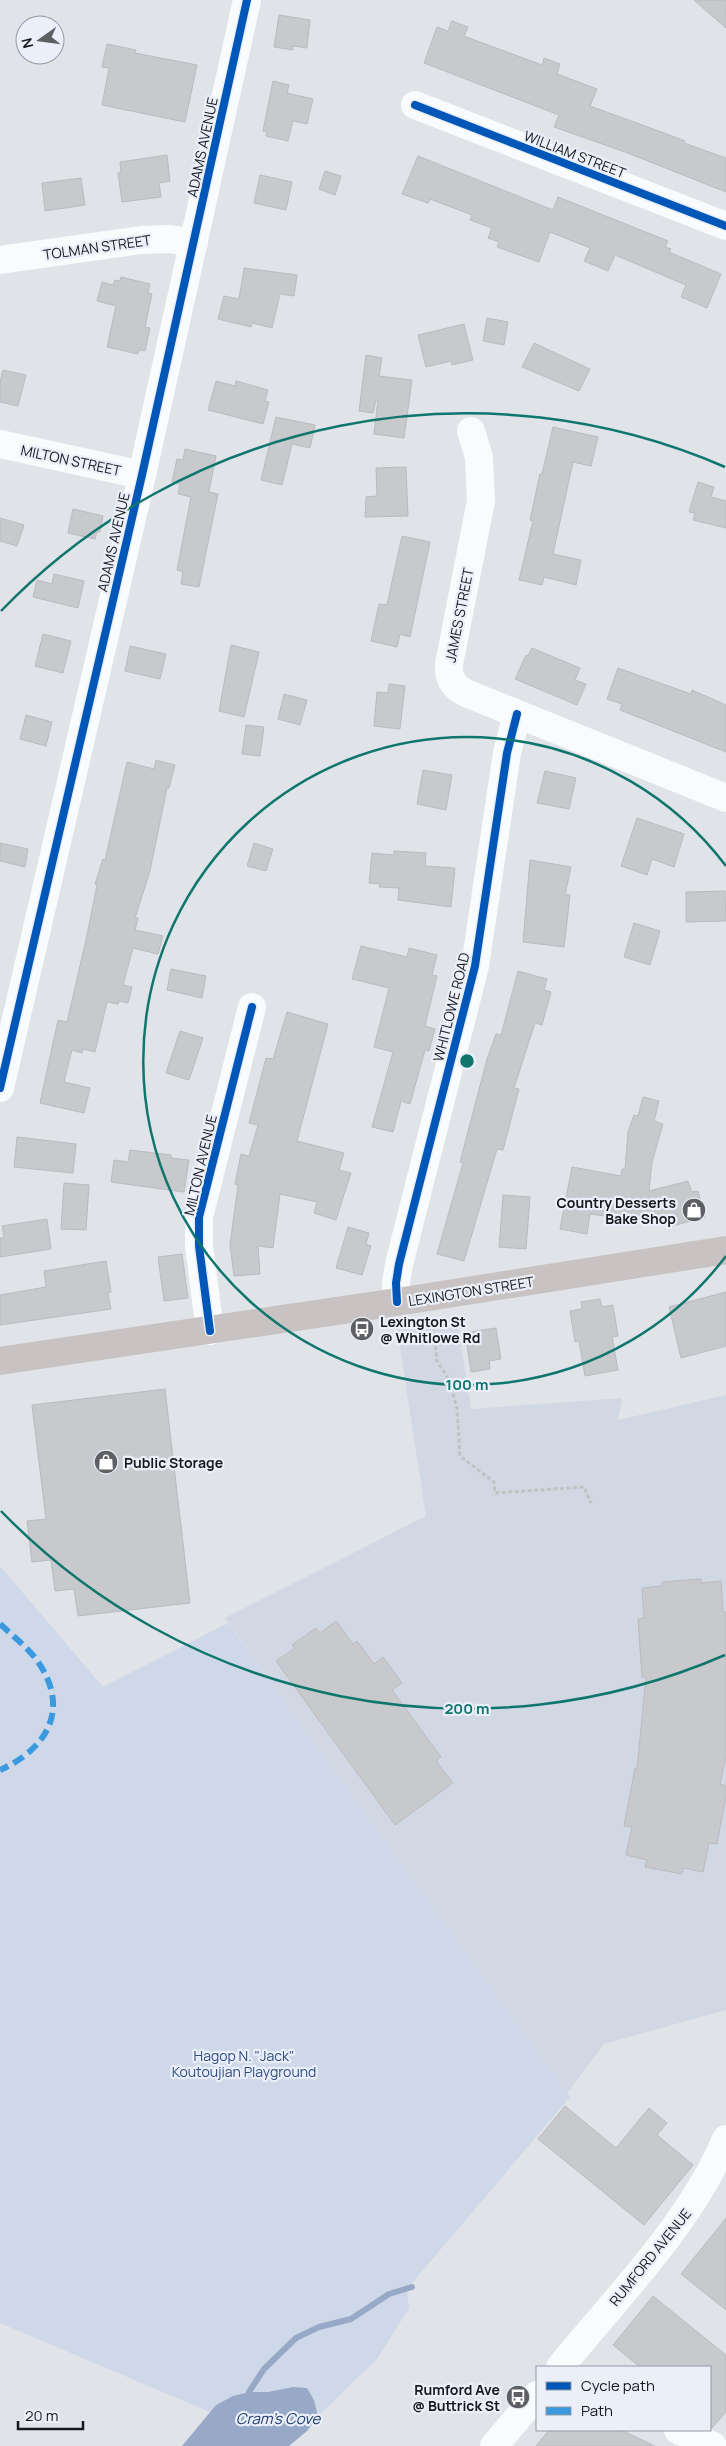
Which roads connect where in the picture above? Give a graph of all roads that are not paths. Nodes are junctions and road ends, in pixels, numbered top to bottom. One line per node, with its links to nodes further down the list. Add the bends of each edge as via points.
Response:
1 (247, 0): 4 (street, ADAMS AVENUE)
2 (415, 105): 3 (street, WILLIAM STREET)
3 (726, 226)
4 (194, 243): 5 (street, TOLMAN STREET, via 170,239 140,240); 8 (street, ADAMS AVENUE)
5 (0, 260)
6 (471, 431): 9 (street, JAMES STREET, via 479,457 481,501 449,671 460,690)
7 (0, 444): 8 (street, MILTON STREET)
8 (142, 475): 12 (street, ADAMS AVENUE)
9 (517, 714): 10 (street, JAMES STREET); 14 (street, WHITLOWE ROAD, via 507,753 475,966 399,1264)
10 (726, 798)
11 (252, 1007): 15 (street, MILTON AVENUE, via 200,1210 199,1246)
12 (0, 1088)
13 (726, 1250): 14 (main road, LEXINGTON STREET)
14 (398, 1302): 15 (main road, LEXINGTON STREET)
15 (210, 1330): 16 (main road, LEXINGTON STREET)
16 (0, 1361)
17 (726, 2139): 18 (street, RUMFORD AVENUE)
18 (716, 2186): 19 (street, RUMFORD AVENUE, via 691,2206)
19 (561, 2366)
20 (536, 2396): 22 (street)
21 (680, 2431): 23 (street)
22 (494, 2446)
23 (713, 2446)

